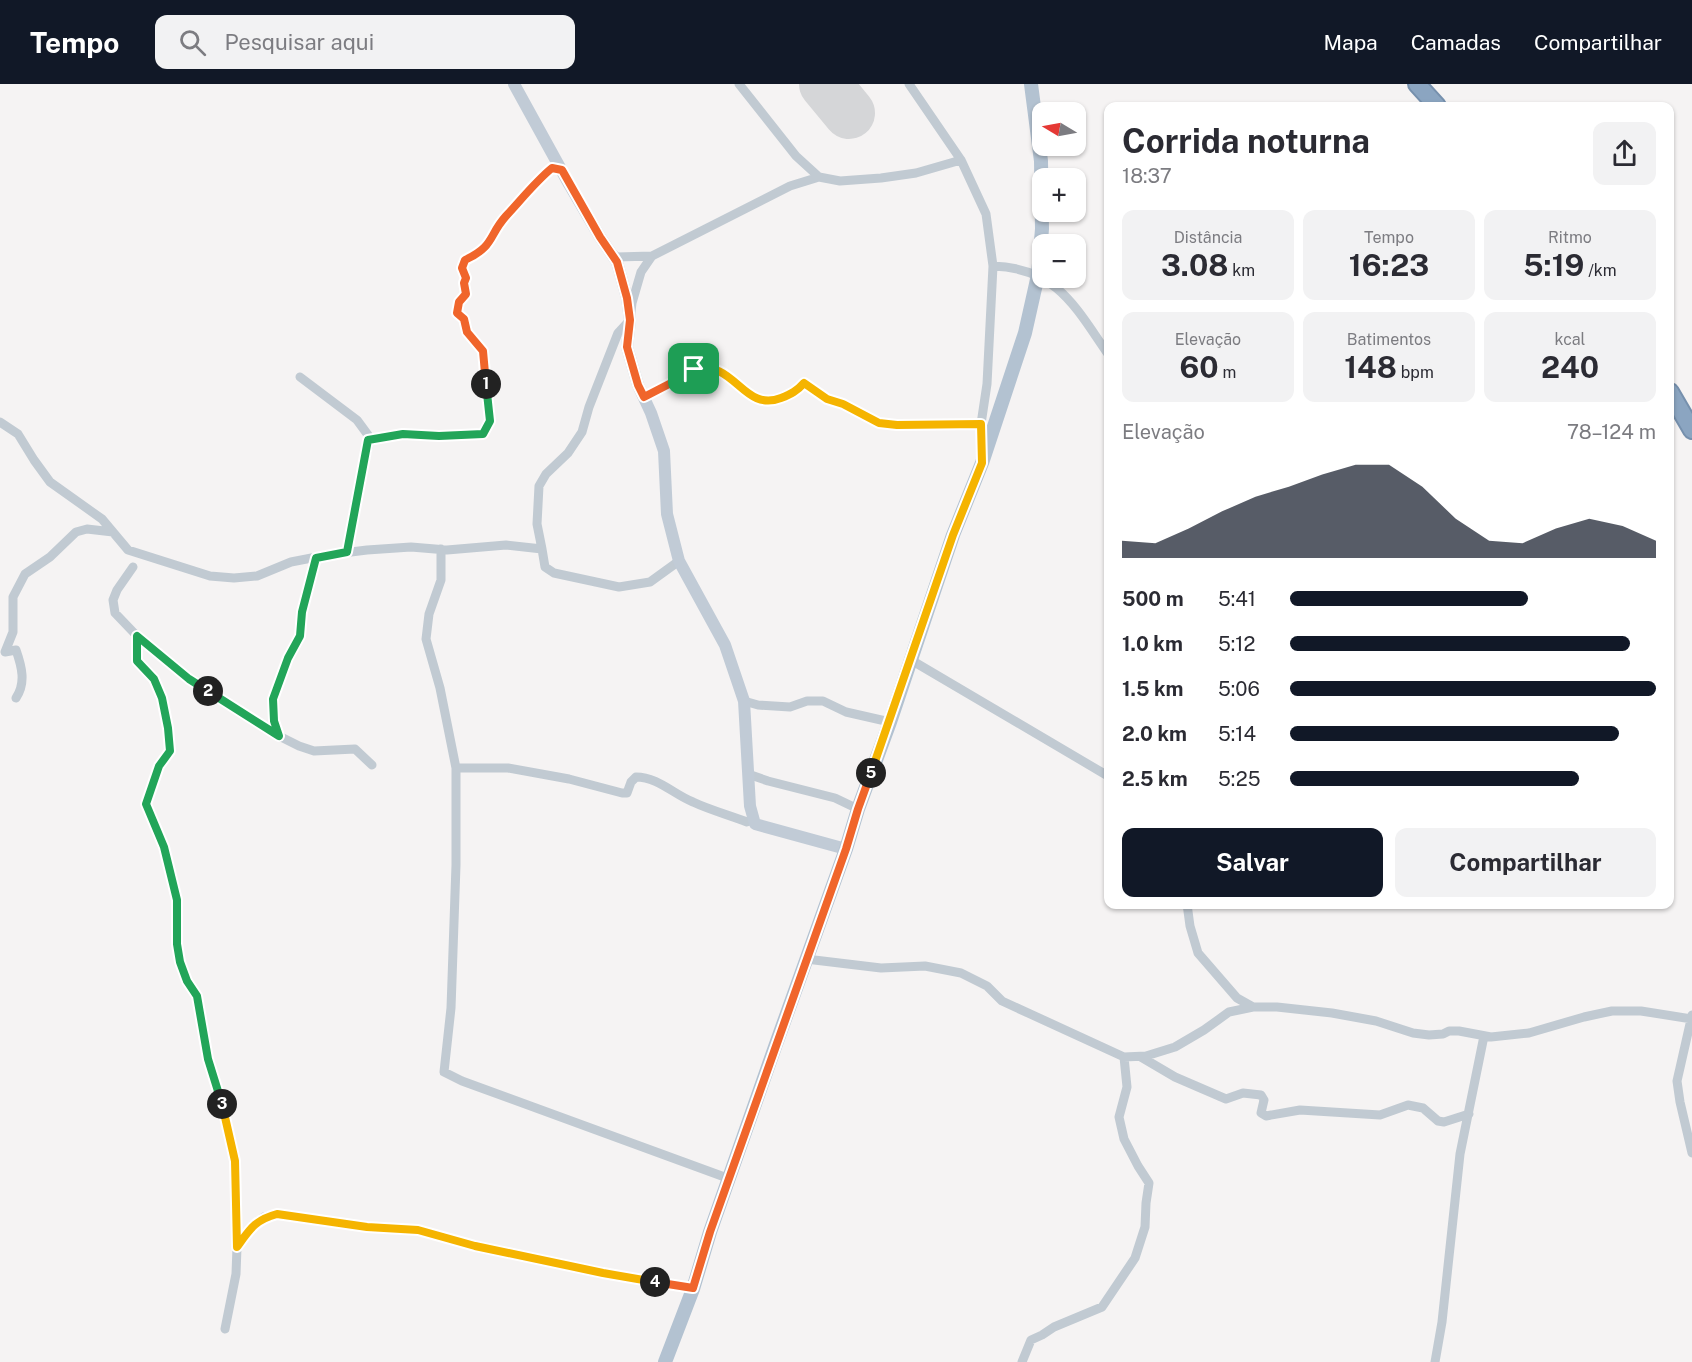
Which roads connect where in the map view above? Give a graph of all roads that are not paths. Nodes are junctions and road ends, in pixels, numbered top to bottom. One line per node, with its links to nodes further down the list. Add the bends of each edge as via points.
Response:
1 (513, 84): 8 (street)
2 (739, 84): 9 (street, via 796,156)
3 (909, 84): 7 (street)
4 (1031, 84): 10 (main road, via 1041,161)
5 (1417, 84): 6 (highway)
6 (1433, 102)
7 (961, 160): 9 (street, via 881,178 840,181); 13 (street, via 986,214)
8 (562, 170): 11 (street); 25 (street, via 552,168 538,180 505,218 490,243 465,260 462,268 466,294 457,313 483,351 490,421 484,433 403,434)
9 (819, 177): 12 (street, via 790,186)
10 (1040, 234)
11 (608, 249): 12 (street, via 617,257); 17 (street, via 617,262)
12 (652, 256): 17 (street, via 641,272)
13 (993, 266): 14 (street); 24 (street)
14 (1032, 274)
15 (1035, 288): 26 (main road, via 1020,350)
16 (1055, 288): 18 (street, via 1073,302)
17 (630, 320): 20 (street, via 627,347); 29 (street, via 618,333 582,432 539,486 537,524)
18 (1104, 348)
19 (300, 377): 25 (street, via 357,420)
20 (644, 397): 24 (street, via 702,367 726,374 762,401 794,393 804,383 827,399 879,423); 32 (street, via 664,451 667,514)
21 (1674, 398): 22 (highway)
22 (1689, 419)
23 (0, 422): 27 (street, via 18,434 50,482 96,514)
24 (981, 424): 26 (street)
25 (368, 440): 30 (street)
26 (982, 463): 36 (main road)
27 (113, 532): 31 (street, via 128,550 210,576 257,576 291,562); 35 (street, via 76,532 25,574 13,597 13,632)
28 (441, 549): 29 (street, via 506,545); 30 (street); 42 (street, via 441,580 429,614 426,639)
29 (542, 549): 32 (street, via 545,567 554,573 616,587 650,582)
30 (347, 552): 31 (street)
31 (316, 558): 40 (street, via 300,636 273,699)
32 (679, 561): 38 (street, via 725,645)
33 (133, 567): 34 (street, via 113,600 115,613)
34 (137, 636): 40 (street, via 189,679); 58 (street, via 137,661 154,679 162,698 170,751 159,766 146,804 164,847 177,900 180,962 197,996 208,1059 235,1161)
35 (2, 653): 37 (street, via 16,650 19,657 23,688)
36 (911, 660): 39 (main road); 44 (street)
37 (16, 698)
38 (744, 701): 39 (street, via 790,707 807,701 823,702 846,712); 43 (street)
39 (890, 722): 45 (main road)
40 (279, 736): 41 (street, via 315,751 355,749)
41 (372, 765)
42 (456, 768): 46 (street, via 508,768 622,793 627,793 636,777 645,777 692,802); 57 (street, via 451,1008 444,1072)
43 (748, 774): 45 (street, via 835,798); 47 (street, via 755,824)
44 (1104, 774)
45 (858, 809): 47 (main road)
46 (747, 822)
47 (846, 849): 49 (main road)
48 (1188, 909): 50 (street, via 1198,953 1237,999)
49 (806, 959): 53 (street, via 881,968 925,966 962,973 987,986 1002,1001); 57 (main road)
50 (1253, 1007): 52 (street, via 1332,1013 1413,1033 1459,1031); 54 (street, via 1229,1012 1175,1047)
51 (1692, 1017): 52 (street, via 1612,1011 1528,1033); 56 (street, via 1677,1081)
52 (1484, 1036): 55 (street)
53 (1124, 1057): 54 (street); 62 (street, via 1127,1087 1119,1117 1124,1139 1149,1183 1145,1227 1135,1258 1102,1306 1031,1340)
54 (1141, 1057): 55 (street, via 1226,1099 1243,1093 1261,1095 1261,1113 1266,1116 1300,1110 1380,1115 1408,1105 1423,1108 1444,1122)
55 (1469, 1114): 63 (street, via 1460,1154 1443,1322)
56 (1692, 1153)
57 (730, 1179): 59 (main road)
58 (237, 1247): 59 (street, via 253,1225 277,1214 418,1230 603,1273); 60 (street)
59 (693, 1288): 61 (main road)
60 (225, 1329)
61 (665, 1362)
62 (1022, 1362)
63 (1435, 1362)

